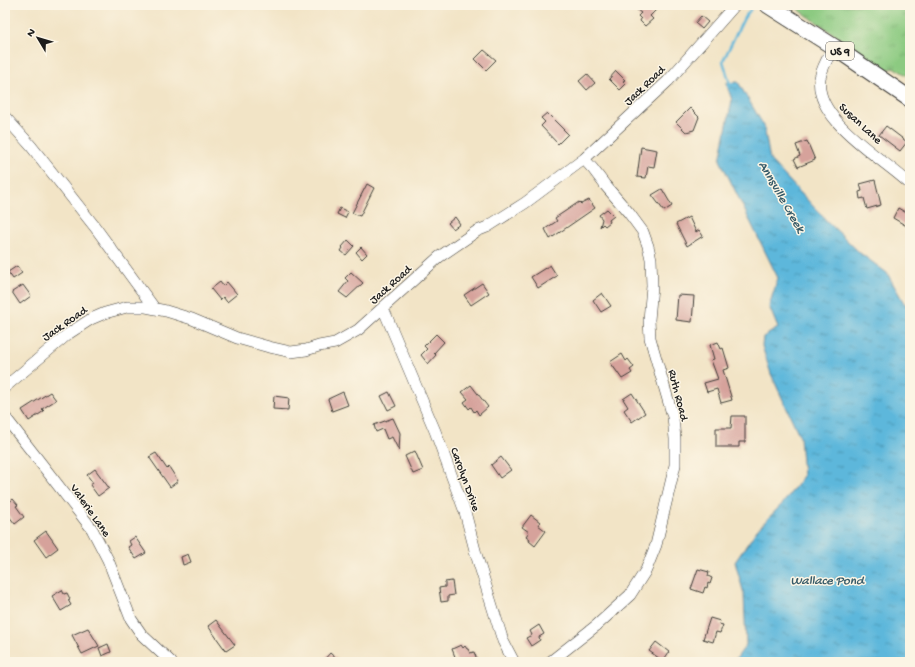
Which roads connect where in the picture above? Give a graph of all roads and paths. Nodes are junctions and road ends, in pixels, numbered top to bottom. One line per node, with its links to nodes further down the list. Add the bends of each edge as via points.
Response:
1 (735, 5): 6 (street, Jack Road, via 668,81)
2 (768, 5): 3 (highway, US 9)
3 (834, 47): 4 (highway, US 9); 7 (street, Susan Lane, via 824,64 820,78 820,94 824,105 851,135)
4 (910, 99)
5 (5, 117): 9 (street, via 91,222)
6 (584, 159): 8 (street, Jack Road, via 525,203 439,257); 14 (street, Ruth Road, via 634,219 643,232 648,246 652,286 650,338 673,417 675,465 656,544 646,570 630,594)
7 (910, 184)
8 (383, 308): 9 (street, Jack Road, via 358,330 335,343 291,352 237,338 192,319); 13 (street, Carolyn Drive, via 438,439 465,512 503,641)
9 (155, 309): 10 (street, Jack Road, via 127,307 91,319 68,334)
10 (5, 387)
11 (5, 417): 12 (street, Valerie Lane, via 92,529 138,630)
12 (171, 662)
13 (514, 662)
14 (550, 662)

